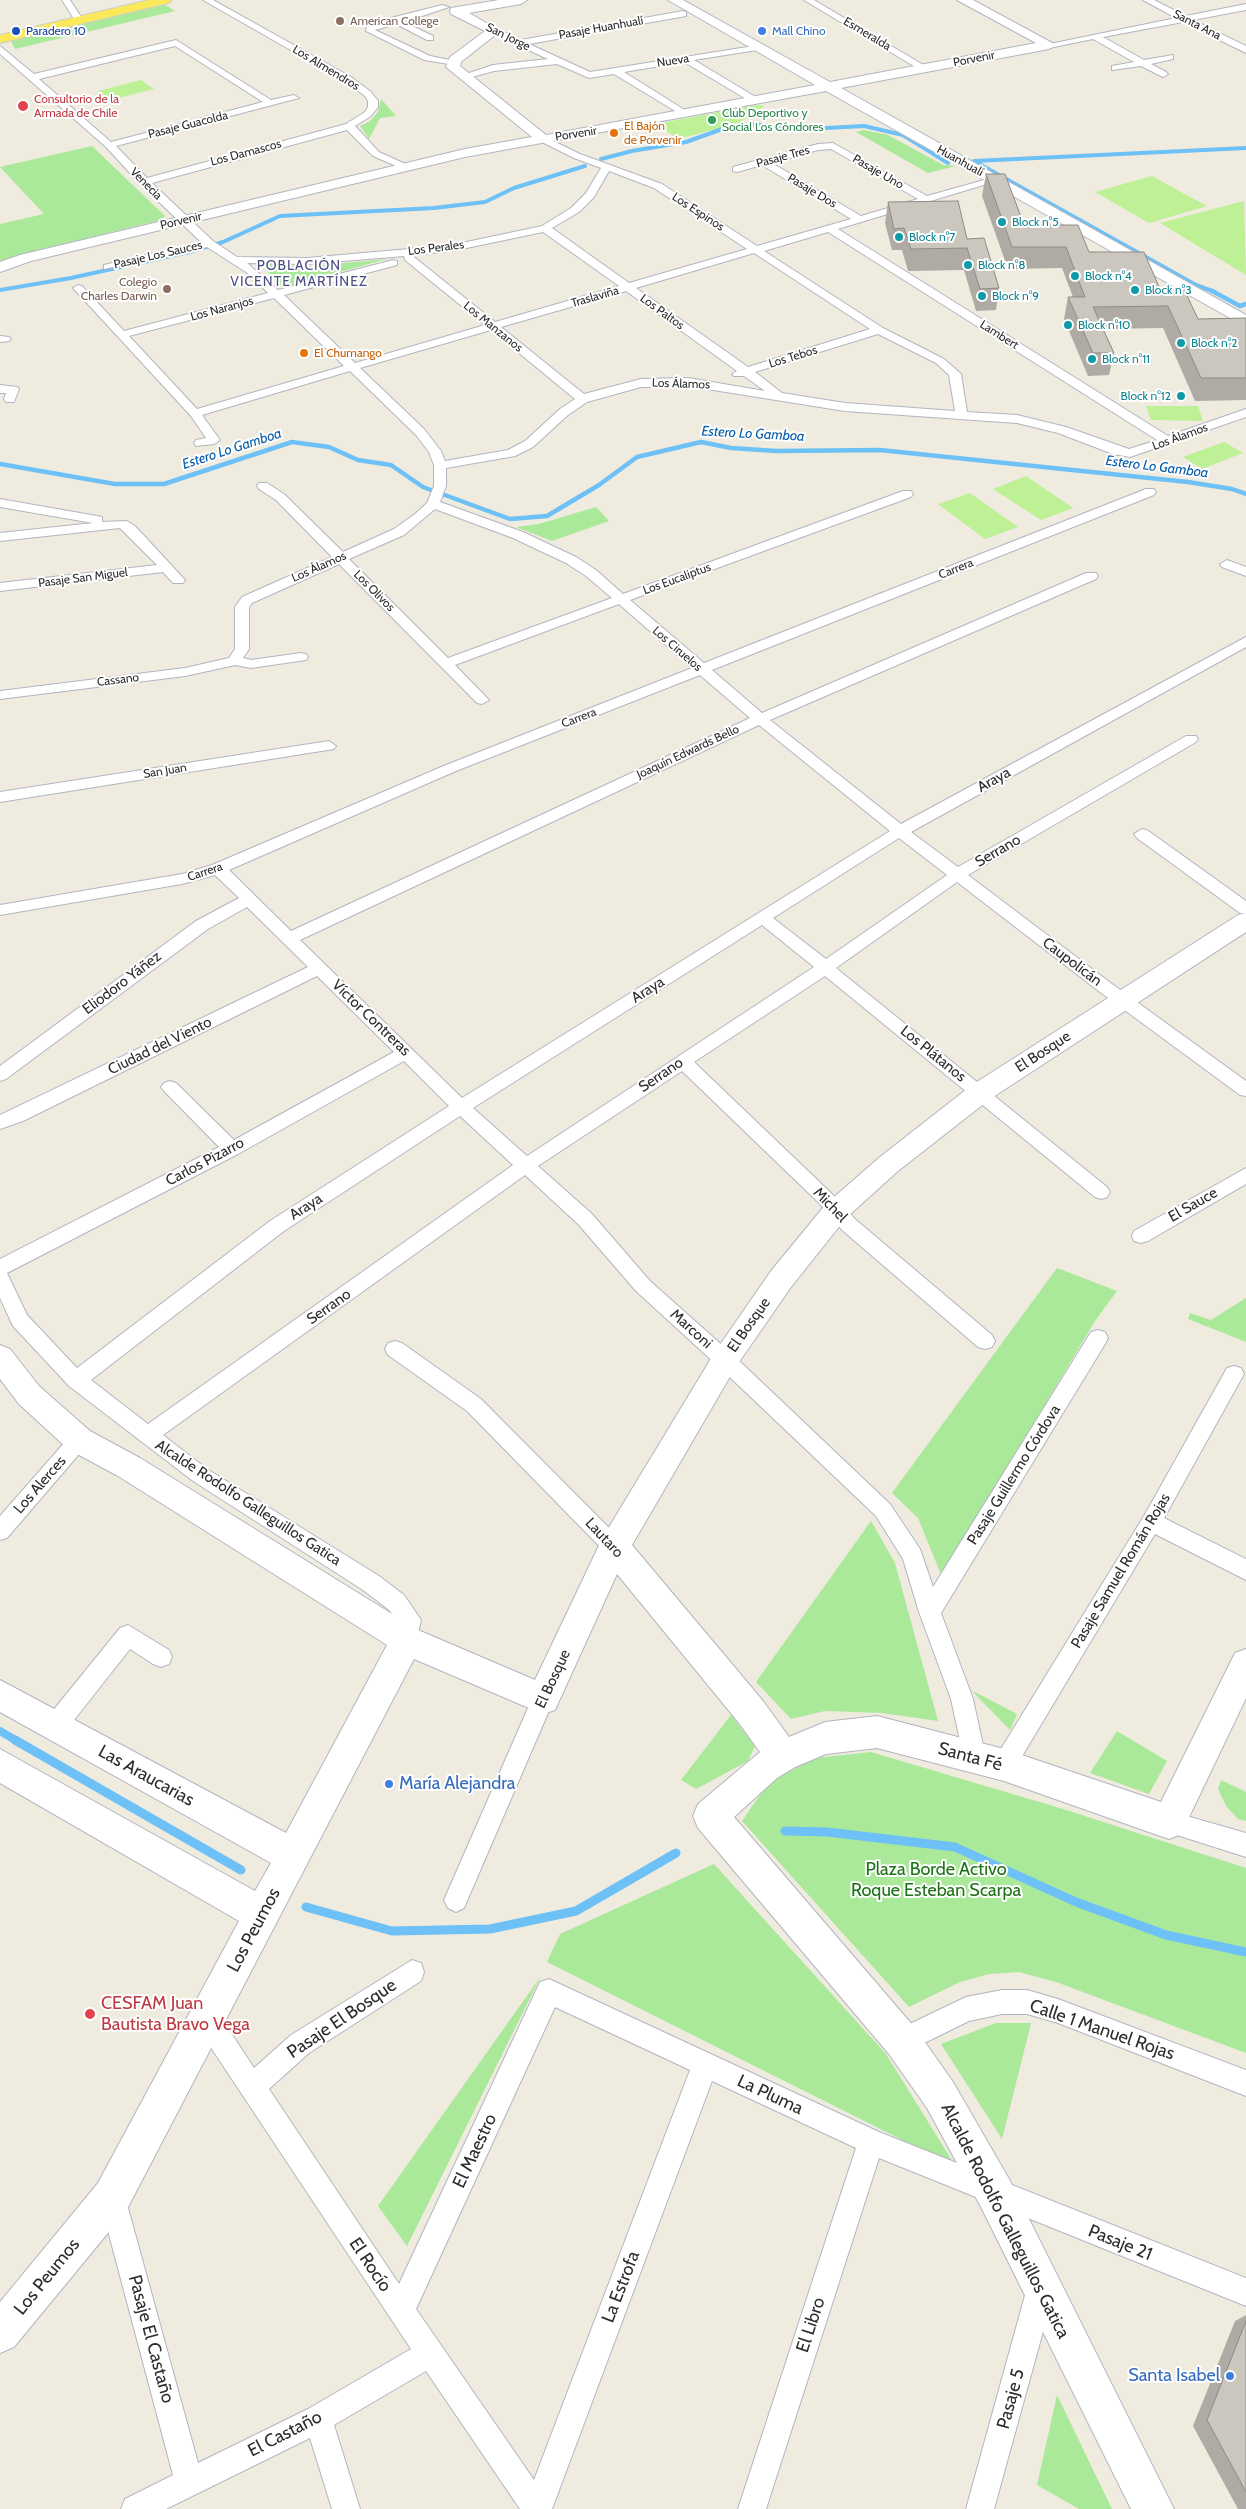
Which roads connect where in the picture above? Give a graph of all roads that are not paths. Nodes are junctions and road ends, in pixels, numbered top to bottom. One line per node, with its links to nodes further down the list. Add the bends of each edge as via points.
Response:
1 (66, 0): 15 (street)
2 (165, 0): 15 (main road)
3 (207, 0): 45 (street, Los Almendros, via 348,79 368,94 373,107)
4 (427, 0): 12 (street, San Jorge)
5 (516, 0): 6 (street); 12 (street)
6 (521, 0)
7 (674, 0): 25 (street, Huanhualí)
8 (808, 0): 34 (street, Esmeralda)
9 (963, 0): 24 (street)
10 (1147, 0): 14 (street, Santa Ana)
11 (1246, 7): 14 (street, Porvenir)
12 (451, 9): 16 (street); 17 (street, San Jorge)
13 (683, 14): 22 (street, Pasaje Huanhualí)
14 (1185, 19): 18 (street, Porvenir); 27 (street, Santa Ana)
15 (79, 20): 19 (main road)
16 (394, 20): 21 (street); 32 (street, via 370,28 370,31 427,58)
17 (494, 31): 22 (street, San Jorge); 32 (street)
18 (1094, 36): 24 (street, Porvenir); 31 (street)
19 (0, 38)
20 (192, 38): 23 (street)
21 (430, 38)
22 (519, 42): 30 (street, San Jorge)
23 (176, 43): 39 (street); 43 (street)
24 (1048, 45): 34 (street, Porvenir)
25 (757, 47): 29 (street, Nueva); 40 (street, Huanhualí)
26 (0, 49): 39 (street, Venecia)
27 (1246, 50)
28 (1170, 57): 31 (street)
29 (685, 59): 35 (street, Nueva); 42 (street)
30 (559, 61): 37 (street, San Jorge); 38 (street, via 493,68)
31 (1141, 62): 33 (street); 36 (street)
32 (452, 64): 38 (street, Los Espinos)
33 (1115, 68)
34 (925, 69): 40 (street, Porvenir)
35 (614, 70): 37 (street, Nueva); 44 (street)
36 (1163, 74)
37 (588, 75)
38 (465, 76): 46 (street, Los Espinos)
39 (31, 78): 47 (street, Venecia)
40 (830, 87): 42 (street, Porvenir); 53 (street, Huanhualí)
41 (294, 98): 43 (street, Pasaje Guacolda)
42 (756, 101): 44 (street, Porvenir)
43 (268, 103): 47 (street, Pasaje Guacolda)
44 (685, 114): 46 (street, Porvenir)
45 (349, 126): 50 (street, via 376,154); 54 (street, Los Damascos)
46 (543, 139): 50 (street, Porvenir); 51 (street, Los Espinos)
47 (109, 145): 54 (street, Venecia)
48 (829, 146): 49 (street, Pasaje Tres); 55 (street, Pasaje Uno, via 836,147)
49 (764, 162): 52 (street, Pasaje Tres); 57 (street, Pasaje Dos)
50 (407, 167): 56 (street, Porvenir)
51 (606, 168): 58 (street, Los Perales, via 590,195 575,210); 61 (street, Los Espinos, via 658,186)
52 (737, 169)
53 (995, 180): 55 (street, Traslaviña); 69 (street, Huanhualí)
54 (144, 182): 56 (street, Venecia)
55 (926, 200): 57 (street, Traslaviña)
56 (184, 220): 60 (street, Venecia); 65 (street, Porvenir)
57 (860, 220): 59 (street, Traslaviña)
58 (545, 228): 62 (street, Los Perales); 66 (street, Los Paltos)
59 (831, 229): 61 (street, Traslaviña); 83 (street, Lambert)
60 (209, 243): 63 (street, Venecia); 64 (street, Pasaje Los Sauces)
61 (758, 250): 66 (street, Traslaviña); 71 (street, Los Espinos)
62 (409, 255): 63 (street, Los Perales, via 307,262); 68 (street, Los Naranjos); 70 (street, Los Manzanos)
63 (238, 260): 68 (street, Venecia)
64 (108, 266)
65 (0, 267)
66 (628, 287): 70 (street, Traslaviña); 74 (street, Los Paltos)
67 (78, 288): 72 (street)
68 (277, 294): 72 (street, Los Naranjos); 73 (street, Venecia)
69 (1246, 322)
70 (492, 326): 73 (street, Traslaviña); 79 (street, Los Manzanos)
71 (879, 330): 74 (street, Los Tebos); 82 (street, Los Espinos, via 948,367 955,374)
72 (121, 335): 80 (street)
73 (352, 366): 80 (street, Traslaviña); 85 (street, Venecia, via 420,432 435,451)
74 (746, 372): 75 (street, Los Tebos); 77 (street, Los Paltos)
75 (708, 384): 77 (street, Los Álamos); 79 (street, Los Álamos, via 641,383)
76 (0, 389): 78 (street, via 13,389)
77 (780, 396): 82 (street, Los Álamos, via 845,407)
78 (10, 399)
79 (583, 399): 85 (street, Los Álamos, via 528,444 511,453)
80 (195, 413): 84 (street, via 214,440)
81 (1246, 413): 83 (street, Los Álamos)
82 (962, 415): 83 (street, Los Álamos, via 1028,422 1130,453)
83 (1168, 441)
84 (200, 443)
85 (440, 465): 89 (street, via 440,486)
86 (263, 486): 93 (street, Los Olivos, via 280,497)
87 (1150, 492): 105 (street, Carrera)
88 (907, 494): 100 (street, Los Eucaliptus)
89 (434, 502): 93 (street, Los Álamos, via 399,532); 100 (street, Los Ciruelos, via 518,535 570,560)
90 (0, 503): 91 (street)
91 (122, 524): 92 (street); 95 (street)
92 (0, 537)
93 (340, 558): 103 (street, Los Álamos, via 247,600 242,607 242,649); 104 (street, Los Olivos)
94 (1227, 564): 96 (street)
95 (166, 568): 98 (street); 99 (street, Pasaje San Miguel)
96 (1246, 572)
97 (1091, 576): 108 (street, Joaquín Edwards Bello)
98 (178, 580)
99 (0, 587)
100 (621, 599): 104 (street, Los Eucaliptus); 105 (street, Los Ciruelos)
101 (1246, 641): 112 (street, Araya)
102 (301, 657): 103 (street, via 251,664)
103 (234, 661): 106 (street, Cassano, via 212,668)
104 (446, 663): 107 (street, Los Olivos)
105 (701, 670): 108 (street, Los Ciruelos); 114 (street, Carrera, via 389,794)
106 (0, 695)
107 (482, 700)
108 (760, 719): 112 (street, Los Ciruelos); 121 (street, Joaquín Edwards Bello)
109 (1191, 739): 115 (street, Serrano)
110 (329, 746): 111 (street, San Juan)
111 (0, 797)
112 (900, 830): 115 (street, Caupolicán); 119 (street, Araya)
113 (1142, 834): 117 (street)
114 (218, 869): 116 (street, Víctor Contreras); 118 (street, Carrera, via 182,879)
115 (957, 876): 122 (street, Serrano); 124 (street, Caupolicán)
116 (250, 899): 121 (street, Víctor Contreras); 127 (street, Eliodoro Yáñez, via 202,925)
117 (1246, 909)
118 (0, 910)
119 (763, 918): 122 (street, Los Plátanos); 131 (street, Araya)
120 (1246, 921): 124 (street, El Bosque)
121 (289, 938): 123 (street, Víctor Contreras)
122 (826, 967): 126 (street, Serrano); 130 (street, Los Plátanos)
123 (320, 968): 125 (street, Víctor Contreras); 132 (street, Ciudad del Viento)
124 (1122, 1000): 129 (street, Caupolicán); 130 (street, El Bosque)
125 (407, 1052): 131 (street, Víctor Contreras); 133 (street, Carlos Pizarro)
126 (682, 1061): 134 (street, Serrano); 137 (street, Michel)
127 (0, 1075)
128 (170, 1087): 133 (street)
129 (1246, 1090)
130 (981, 1092): 136 (street, Los Plátanos); 137 (street, El Bosque, via 889,1164)
131 (461, 1106): 134 (street, Víctor Contreras); 147 (street, Araya, via 277,1226)
132 (0, 1122)
133 (232, 1148): 139 (street, Carlos Pizarro)
134 (525, 1166): 145 (street, Marconi, via 585,1218 643,1286); 148 (street, Serrano)
135 (1246, 1175): 138 (street, El Sauce)
136 (1101, 1192)
137 (836, 1211): 142 (street, Michel); 145 (street, El Bosque, via 781,1280)
138 (1141, 1236)
139 (0, 1268)
140 (0, 1278): 147 (street, Alcalde Rodolfo Galleguillos Gatica, via 20,1320)
141 (1098, 1338): 154 (street, Pasaje Guillermo Córdova)
142 (985, 1341)
143 (395, 1348): 152 (street, Lautaro, via 474,1406)
144 (0, 1357): 149 (street, Alcalde Rodolfo Galleguillos Gatica, via 29,1396)
145 (725, 1360): 152 (street, El Bosque); 154 (street, Marconi, via 883,1510 913,1556)
146 (1234, 1374): 150 (street, Pasaje Samuel Román Rojas)
147 (76, 1380): 148 (street, Alcalde Rodolfo Galleguillos Gatica)
148 (147, 1436): 155 (street, Alcalde Rodolfo Galleguillos Gatica, via 200,1475 396,1602 410,1620)
149 (79, 1440): 151 (street, Los Alerces); 155 (street, Alcalde Rodolfo Galleguillos Gatica, via 129,1467)
150 (1151, 1522): 153 (street); 162 (street, Pasaje Samuel Román Rojas)
151 (0, 1530)
152 (614, 1547): 159 (street, El Bosque); 161 (street, Lautaro, via 751,1712)
153 (1246, 1570)
154 (930, 1612): 162 (street, Marconi, via 962,1699)
155 (407, 1640): 159 (street, Alcalde Rodolfo Galleguillos Gatica); 167 (street, Los Peumos)
156 (161, 1656): 160 (street, via 128,1635)
157 (1246, 1664): 165 (street)
158 (0, 1695): 160 (street, Las Araucarias)
159 (543, 1699): 168 (street, El Bosque)
160 (55, 1726): 167 (street, Las Araucarias)
161 (783, 1756): 162 (street, Santa Fé, via 825,1738 877,1732); 164 (street, Santa Fé, via 764,1767)
162 (990, 1762): 165 (street, Santa Fé)
163 (0, 1765): 169 (street)
164 (710, 1816): 173 (street, Alcalde Rodolfo Galleguillos Gatica)
165 (1169, 1822): 166 (street, Santa Fé)
166 (1246, 1845)
167 (293, 1856): 169 (street, Los Peumos)
168 (456, 1900)
169 (262, 1915): 172 (street, Los Peumos)
170 (412, 1972): 176 (street, Pasaje El Bosque, via 300,2044)
171 (549, 1991): 174 (street, La Pluma); 182 (street, El Maestro)
172 (207, 2019): 176 (street, El Rocío); 179 (street, Los Peumos)
173 (902, 2041): 175 (street, Calle 1 Manuel Rojas, via 966,2009 1002,2002 1027,2002); 178 (street, Alcalde Rodolfo Galleguillos Gatica, via 940,2095)
174 (705, 2065): 177 (street, La Pluma); 190 (street, La Estrofa)
175 (1246, 2083)
176 (252, 2087): 182 (street, El Rocío)
177 (871, 2142): 178 (street, La Pluma); 191 (street, El Libro)
178 (995, 2193): 180 (street, Alcalde Rodolfo Galleguillos Gatica); 181 (street, Pasaje 21)
179 (112, 2196): 183 (street, Los Peumos); 186 (street, Pasaje El Castaño)
180 (1041, 2288): 187 (street, Alcalde Rodolfo Galleguillos Gatica); 192 (street, Pasaje 5)
181 (1246, 2292)
182 (401, 2310): 184 (street, El Rocío)
183 (0, 2333)
184 (431, 2353): 185 (street, El Castaño); 190 (street, El Rocío)
185 (318, 2419): 186 (street, El Castaño); 189 (street)
186 (190, 2482): 188 (street, El Castaño)
187 (1149, 2506)
188 (135, 2509)
189 (346, 2509)
190 (538, 2509)
191 (752, 2509)
192 (980, 2509)

